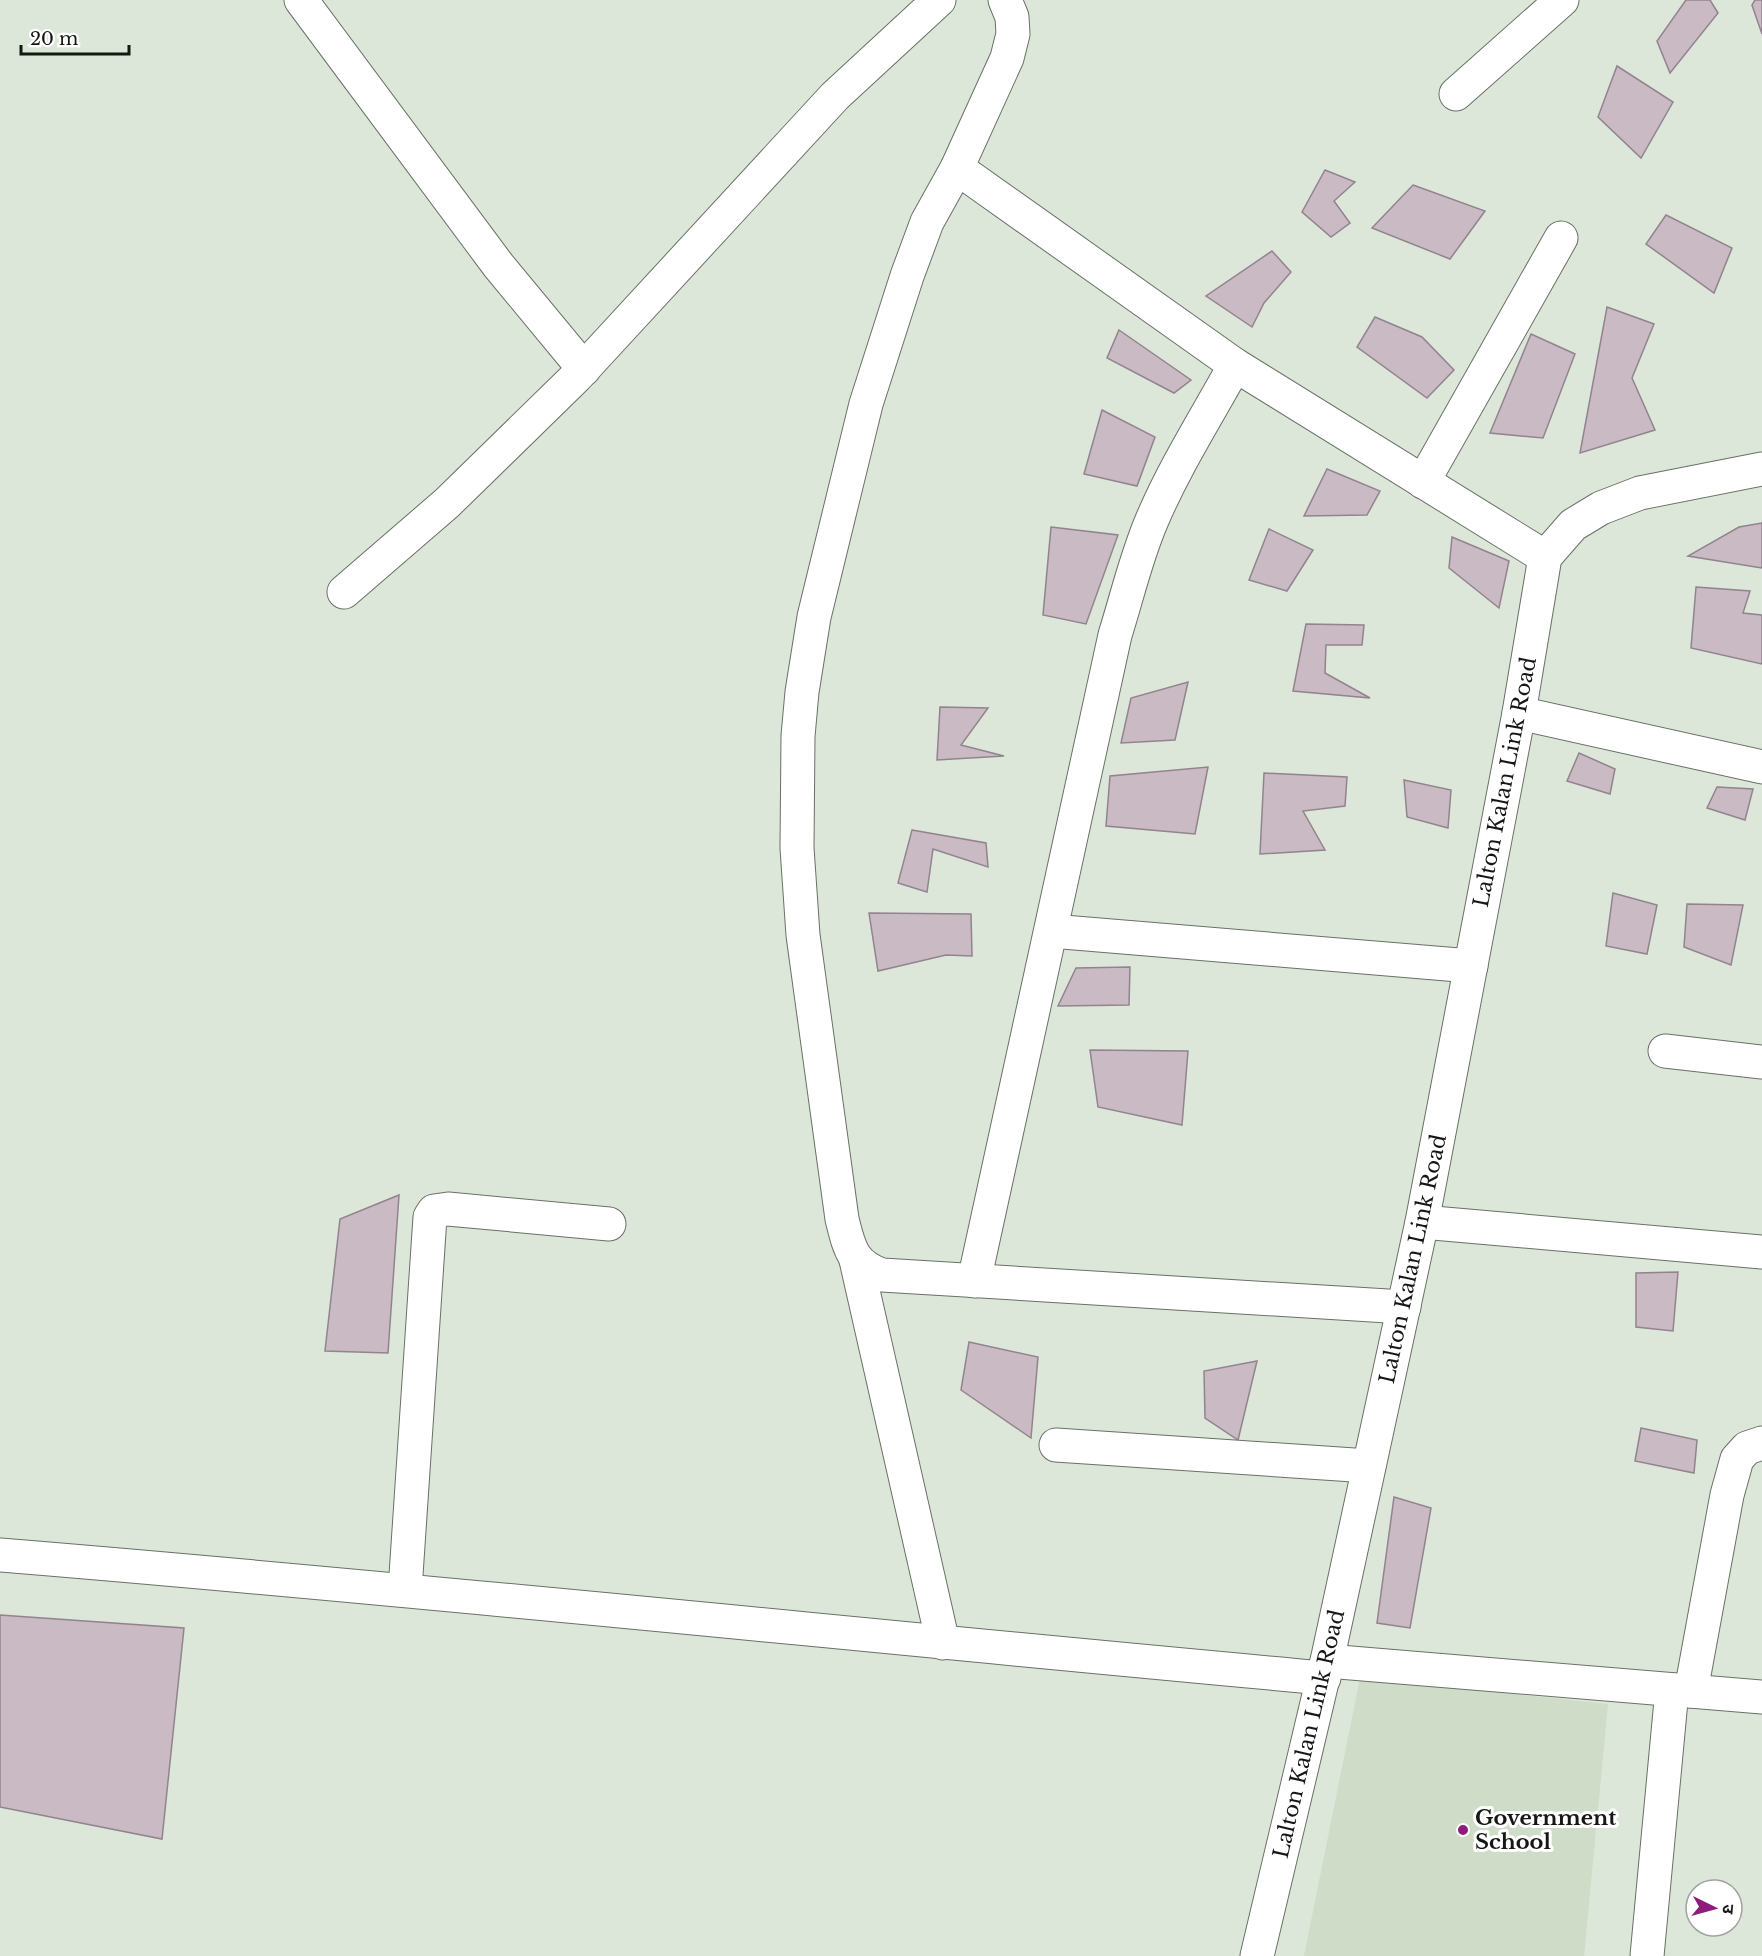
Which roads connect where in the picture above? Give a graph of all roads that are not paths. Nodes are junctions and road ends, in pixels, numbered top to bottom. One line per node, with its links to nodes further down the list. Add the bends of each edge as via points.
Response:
1 (301, 0): 9 (street, via 498,265)
2 (939, 0): 9 (street, via 835,96)
3 (1005, 0): 6 (street, via 1013,34 1007,58)
4 (1562, 0): 5 (street)
5 (1456, 94)
6 (957, 168): 8 (street); 23 (street, via 927,222 866,404 814,617 802,692 797,848 803,935 842,1219)
7 (1561, 238): 11 (street)
8 (1234, 365): 11 (street); 16 (street, via 1176,471 1140,552 1115,635)
9 (584, 369): 13 (street, via 447,503)
10 (1762, 469): 12 (street, via 1640,493 1600,508 1573,525)
11 (1423, 482): 12 (street)
12 (1545, 557): 14 (street, Lalton Kalan Link Road)
13 (344, 592)
14 (1519, 713): 15 (street); 17 (street, Lalton Kalan Link Road)
15 (1762, 767)
16 (1051, 931): 17 (street); 24 (street)
17 (1471, 966): 20 (street, Lalton Kalan Link Road)
18 (1665, 1051): 19 (street)
19 (1762, 1062)
20 (1422, 1222): 22 (street); 25 (street, Lalton Kalan Link Road)
21 (609, 1224): 30 (street, via 448,1209 434,1211 430,1217)
22 (1762, 1252)
23 (856, 1260): 24 (street, via 882,1275); 31 (street)
24 (974, 1281): 25 (street)
25 (1404, 1307): 28 (street, Lalton Kalan Link Road)
26 (1762, 1443): 33 (street, via 1747,1448 1737,1459)
27 (1056, 1445): 28 (street)
28 (1369, 1466): 32 (street, Lalton Kalan Link Road)
29 (0, 1555): 30 (street)
30 (405, 1590): 31 (street)
31 (943, 1643): 32 (street)
32 (1326, 1669): 33 (street); 35 (street, Lalton Kalan Link Road)
33 (1682, 1690): 34 (street); 36 (street)
34 (1762, 1697)
35 (1257, 1956)
36 (1647, 1956)

